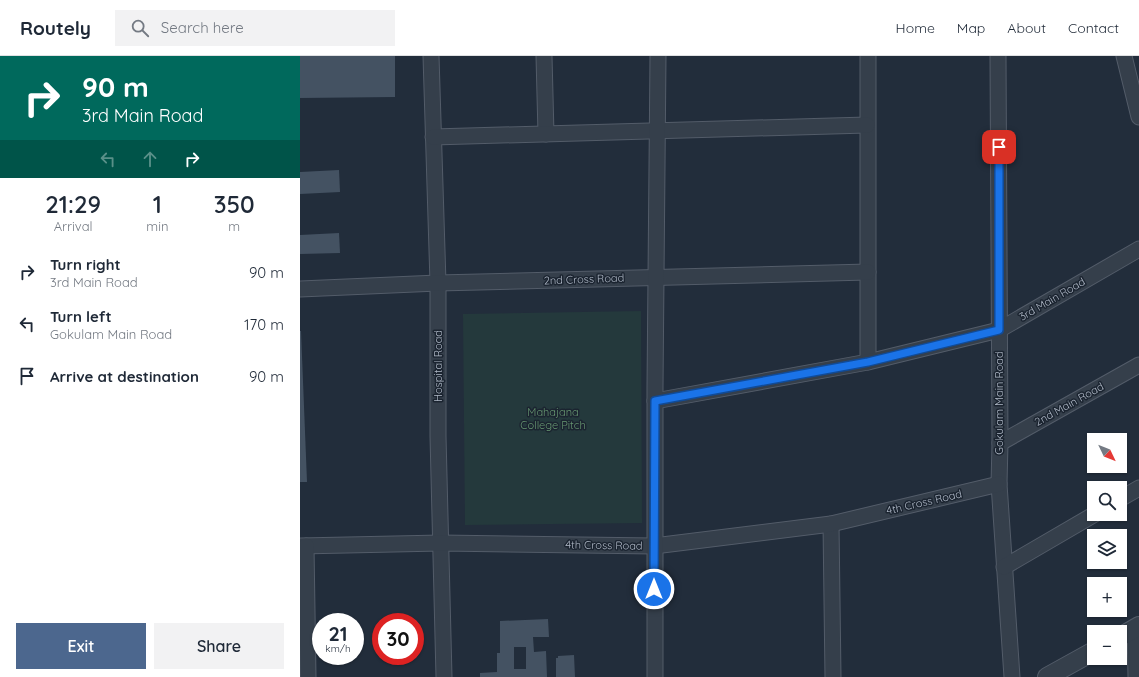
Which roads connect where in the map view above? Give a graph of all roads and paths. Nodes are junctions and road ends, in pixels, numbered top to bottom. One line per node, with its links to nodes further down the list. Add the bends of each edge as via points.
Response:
1 (431, 56): 11 (street, Hospital Road)
2 (544, 56): 10 (street)
3 (658, 56): 9 (street)
4 (868, 56): 8 (street)
5 (998, 56): 17 (street, Gokulam Main Road)
6 (1124, 56): 7 (street)
7 (1139, 117)
8 (867, 125): 9 (street); 13 (street)
9 (657, 131): 10 (street); 14 (street)
10 (546, 134): 11 (street)
11 (433, 137): 15 (street, Hospital Road)
12 (1139, 249): 17 (street, 3rd Main Road)
13 (868, 272): 14 (street, 2nd Cross Road); 18 (street)
14 (656, 276): 15 (street, 2nd Cross Road); 20 (street)
15 (438, 283): 16 (street, 2nd Cross Road); 27 (street, Hospital Road)
16 (300, 290)
17 (999, 330): 18 (street, 3rd Main Road); 21 (street, Gokulam Main Road)
18 (868, 362): 20 (street, 3rd Main Road)
19 (1139, 365): 21 (street, 2nd Main Road)
20 (655, 401): 29 (street)
21 (1000, 443): 22 (street, Gokulam Main Road)
22 (999, 484): 26 (street, 4th Cross Road); 30 (street, Gokulam Main Road)
23 (1139, 488): 24 (street)
24 (1127, 495)
25 (1087, 519): 30 (street)
26 (831, 524): 29 (street, 4th Cross Road); 36 (street)
27 (441, 543): 28 (street, 4th Cross Road); 29 (street, 4th Cross Road); 34 (street, Hospital Road)
28 (303, 546): 33 (street)
29 (654, 546): 35 (street)
30 (1004, 567): 37 (street, Gokulam Main Road)
31 (1131, 630): 39 (street)
32 (1087, 655): 38 (street)
33 (308, 677)
34 (444, 677)
35 (655, 677)
36 (833, 677)
37 (1012, 677)
38 (1047, 677)
39 (1136, 677)

